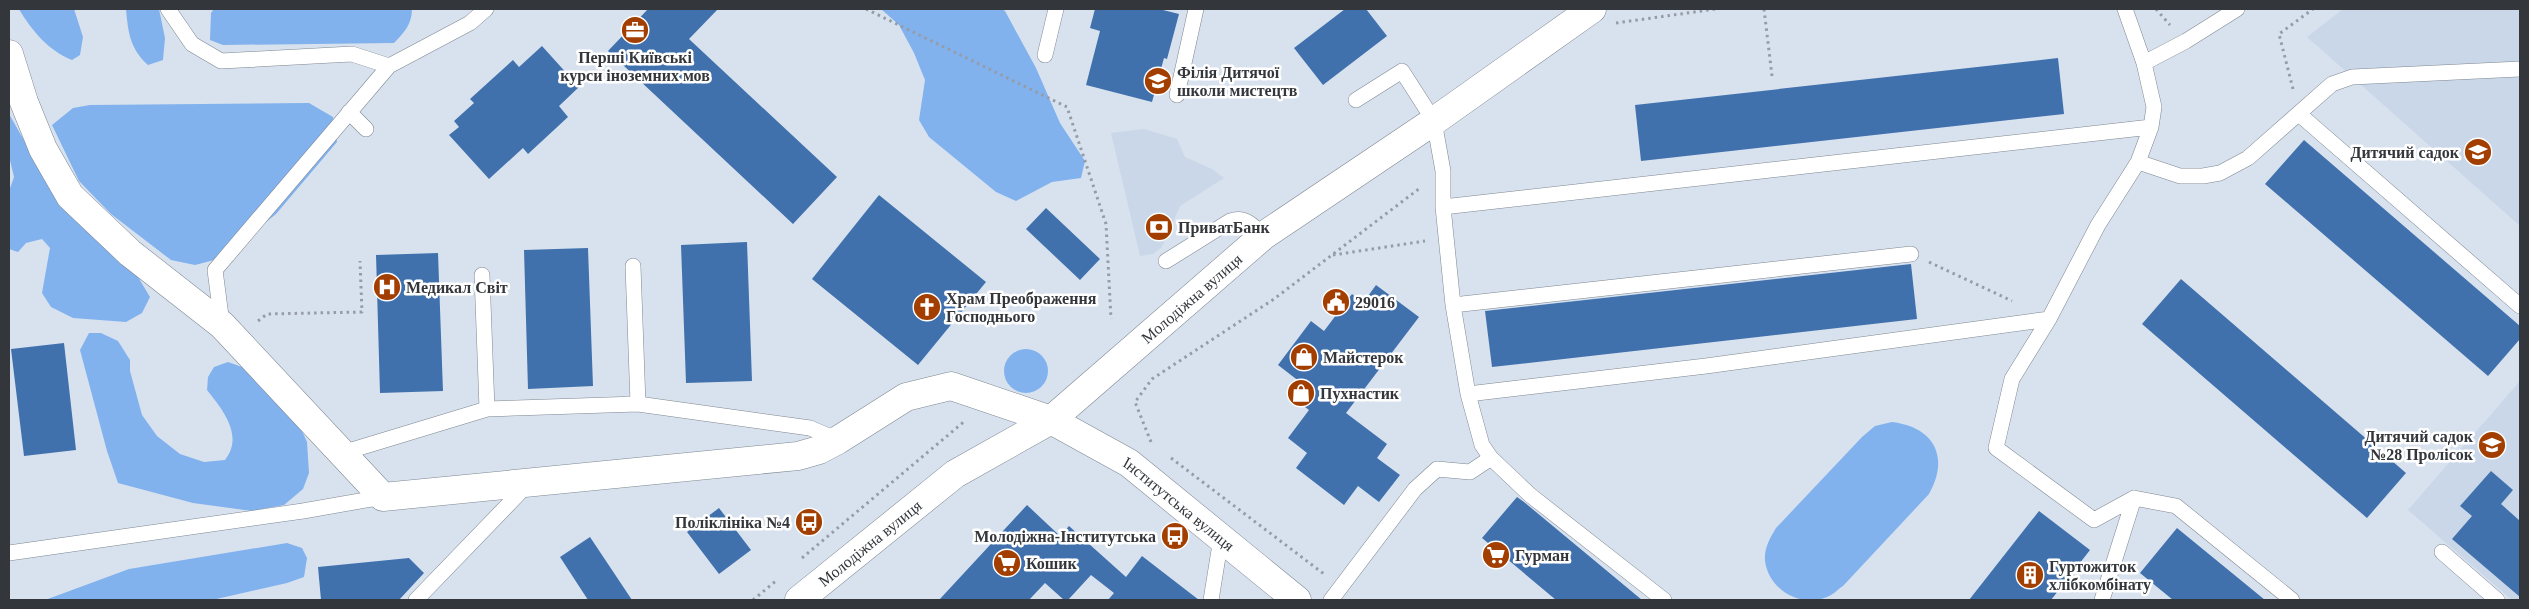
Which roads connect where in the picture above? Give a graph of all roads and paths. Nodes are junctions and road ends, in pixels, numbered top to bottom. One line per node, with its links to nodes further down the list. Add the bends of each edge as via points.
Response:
1 (168, 9): 15 (lane, via 192,44 221,61 352,54)
2 (486, 9): 15 (lane, via 470,23)
3 (866, 9): 38 (path, via 1067,107 1106,224)
4 (1056, 9): 13 (lane)
5 (1196, 9): 18 (lane)
6 (1716, 9): 11 (path)
7 (1764, 9): 17 (path)
8 (2125, 9): 14 (lane)
9 (2237, 9): 14 (lane)
10 (2313, 9): 21 (path, via 2279,34)
11 (1600, 16): 22 (street, Молодіжна вулиця)
12 (9, 54): 40 (street, via 43,149 70,196 130,253)
13 (1045, 54)
14 (2144, 63): 23 (lane, via 2154,107)
15 (389, 66): 20 (lane)
16 (2520, 69): 21 (lane, via 2352,77 2332,84)
17 (1772, 76)
18 (1178, 95)
19 (1356, 100): 22 (lane, via 1402,71)
20 (349, 112): 24 (lane); 40 (lane, via 215,270)
21 (2299, 114): 25 (lane, via 2248,158 2220,173 2180,176); 37 (lane)
22 (1434, 121): 26 (lane); 28 (street, Молодіжна вулиця)
23 (2151, 127): 25 (lane); 27 (lane)
24 (366, 129)
25 (2138, 162): 39 (lane, via 2098,225)
26 (1443, 170): 27 (lane); 31 (path)
27 (1443, 207): 29 (lane)
28 (1262, 236): 33 (lane, via 1245,219 1238,218); 45 (street, Молодіжна вулиця)
29 (1446, 238): 31 (path); 36 (lane)
30 (1911, 254): 36 (lane); 39 (path)
31 (1332, 255): 47 (path, via 1274,299 1152,379 1136,402 1149,441)
32 (360, 261): 40 (path, via 362,312 267,314)
33 (1166, 261)
34 (633, 266): 43 (lane)
35 (482, 275): 44 (lane)
36 (1453, 305): 41 (lane)
37 (2520, 306)
38 (1111, 319)
39 (2049, 319): 41 (lane, via 1706,366); 53 (lane, via 2012,379 1996,448 2094,520)
40 (229, 331): 49 (street)
41 (1468, 394): 50 (lane, via 1482,445)
42 (989, 400): 45 (street, Інститутська вулиця); 46 (street, Інститутська вулиця, via 951,386 906,397); 57 (path)
43 (638, 404): 44 (lane); 46 (lane, via 810,428)
44 (487, 409): 49 (lane)
45 (1050, 420): 54 (street, Інститутська вулиця, via 1129,463); 62 (street, Молодіжна вулиця, via 955,474)
46 (838, 440): 51 (street, Інститутська вулиця, via 798,456)
47 (1157, 446)
48 (1164, 452): 59 (path)
49 (342, 453): 52 (street)
50 (1491, 458): 59 (lane, via 1470,472 1437,469 1415,489); 66 (lane, via 1530,495)
51 (530, 482): 52 (street, Інститутська вулиця); 60 (lane)
52 (383, 497): 56 (lane)
53 (2134, 498): 67 (lane); 68 (lane, via 2176,506)
54 (1221, 538): 63 (lane); 64 (street, Інститутська вулиця)
55 (2442, 552): 69 (lane)
56 (9, 553)
57 (796, 563)
58 (782, 575): 61 (path)
59 (1340, 587): 65 (lane)
60 (416, 600)
61 (753, 600)
62 (799, 600)
63 (1211, 600)
64 (1297, 600)
65 (1331, 600)
66 (1664, 600)
67 (2102, 600)
68 (2292, 600)
69 (2497, 600)

